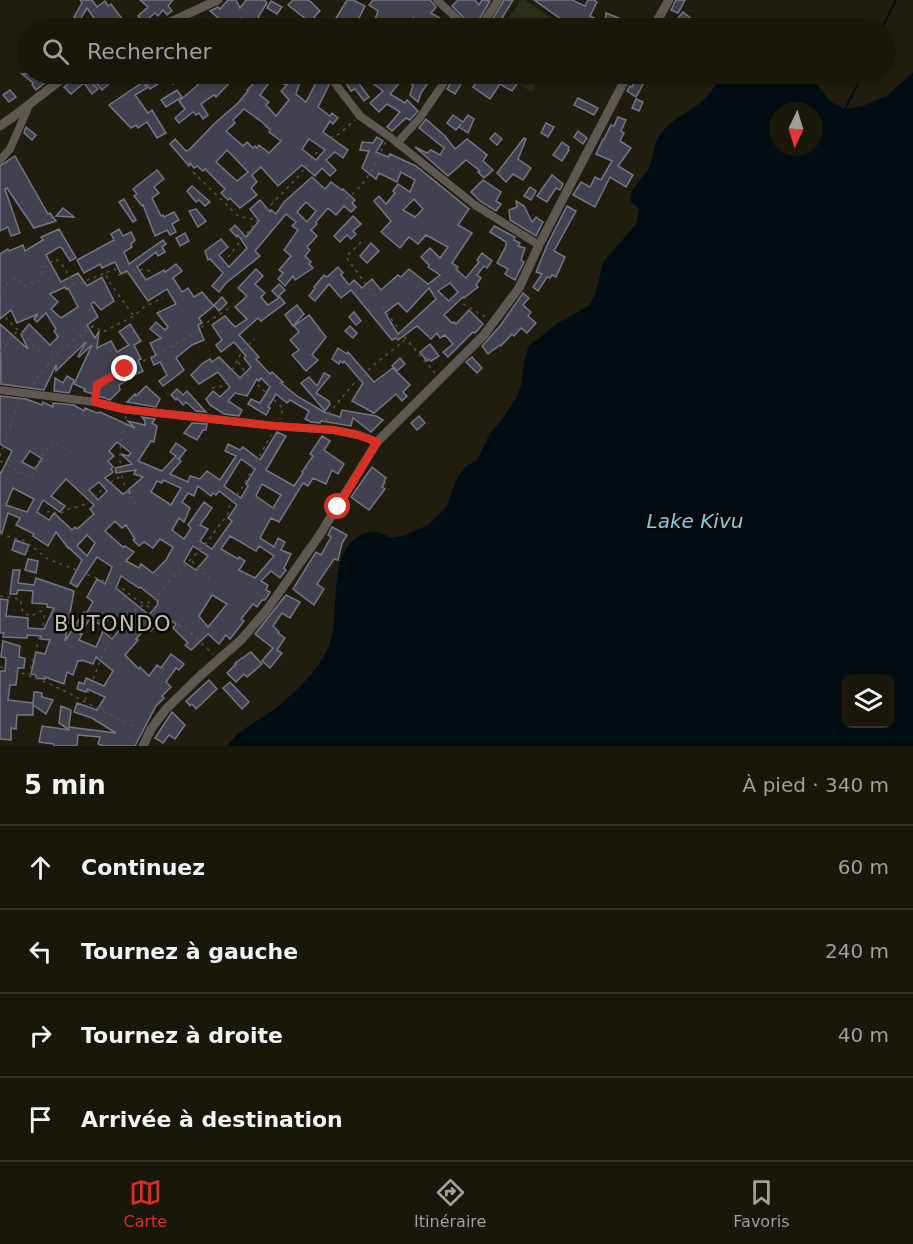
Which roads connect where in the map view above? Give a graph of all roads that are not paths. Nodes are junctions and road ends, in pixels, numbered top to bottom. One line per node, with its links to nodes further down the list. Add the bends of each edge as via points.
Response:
1 (218, 0): 5 (street)
2 (437, 0): 6 (street)
3 (498, 0): 7 (street)
4 (669, 0): 8 (street)
5 (179, 18)
6 (456, 18)
7 (486, 18)
8 (659, 18)
9 (55, 84): 13 (street)
10 (336, 84): 15 (street, via 360,116)
11 (443, 84): 15 (street)
12 (623, 84): 17 (street)
13 (28, 108): 14 (street); 16 (street, via 10,149)
14 (0, 126)
15 (397, 143): 17 (street, via 476,205)
16 (0, 160)
17 (539, 245): 19 (street, via 519,288 495,321)
18 (0, 390): 19 (street, via 128,409 322,430)
19 (377, 442): 20 (street, via 298,567 251,630 166,709)
20 (142, 746)

